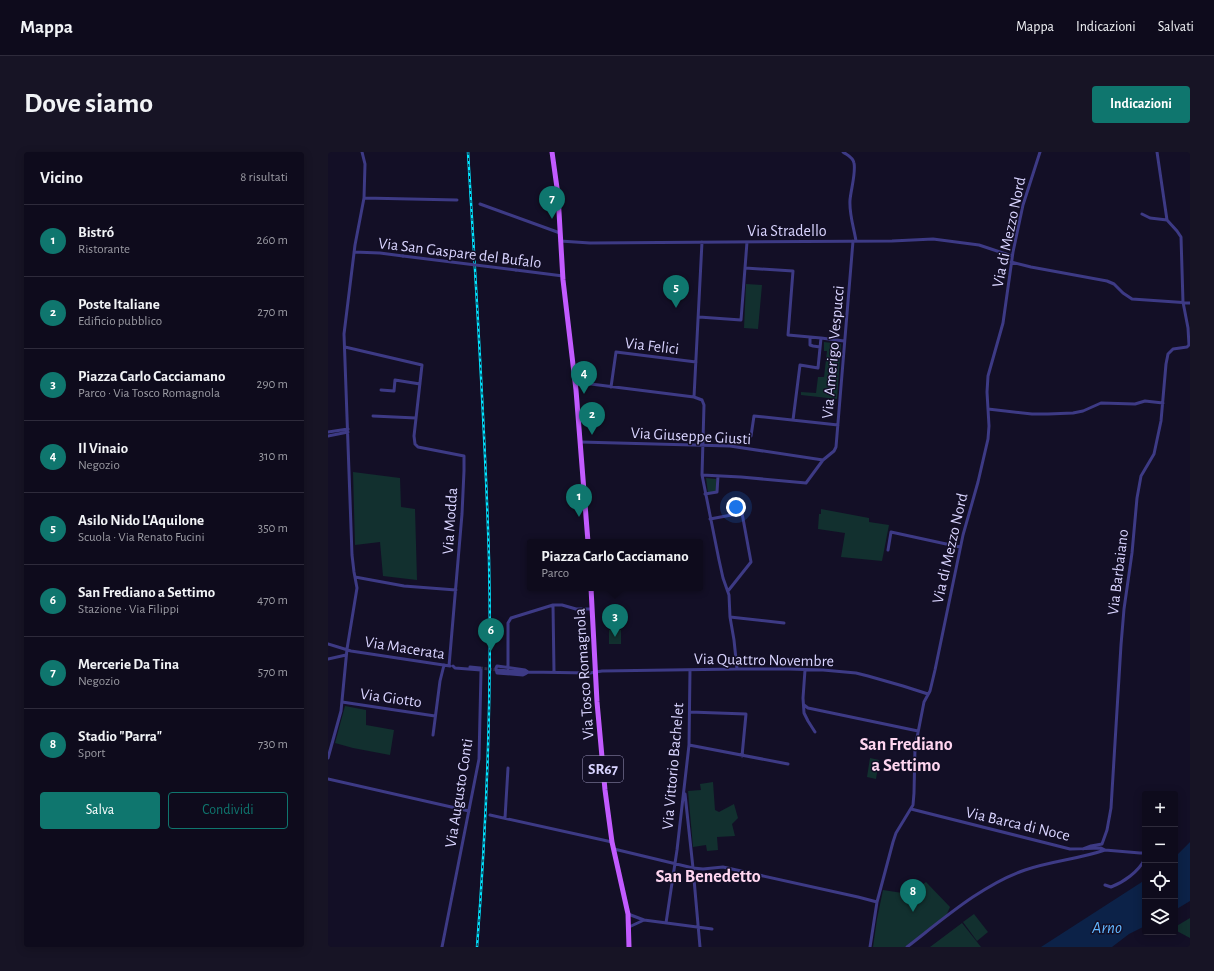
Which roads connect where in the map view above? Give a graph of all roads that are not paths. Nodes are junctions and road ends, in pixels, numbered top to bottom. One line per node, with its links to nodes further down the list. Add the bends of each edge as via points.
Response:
1 (552, 152): 11 (main road)
2 (843, 152): 13 (street, Via Amerigo Vespucci, via 854,162 850,204)
3 (1040, 152): 17 (street, Via di Mezzo Nord, via 1023,205)
4 (1157, 152): 10 (street)
5 (363, 153): 6 (street, via 366,173)
6 (364, 198): 7 (street); 16 (street)
7 (457, 200)
8 (480, 204): 11 (street)
9 (1142, 214): 10 (street, via 1150,218)
10 (1168, 220): 21 (street, Via Barbaiano, via 1180,237)
11 (560, 233): 12 (main road)
12 (560, 241): 14 (street, Via Stradello); 20 (main road)
13 (855, 241): 15 (street, Via Stradello); 17 (street, Via Stradello, via 938,239 982,245); 26 (street, Via Amerigo Vespucci)
14 (702, 242): 15 (street, Via Stradello); 23 (street)
15 (747, 242): 19 (street)
16 (354, 252): 20 (street, Via San Gaspare del Bufalo, bridge); 27 (street, via 344,328)
17 (1012, 256): 18 (street, Via di Mezzo Nord)
18 (1012, 262): 21 (street, via 1107,281 1132,298); 36 (street, Via di Mezzo Nord, via 1003,322 988,376)
19 (745, 268): 23 (street, via 740,320); 24 (street, via 792,271 788,335)
20 (563, 276): 30 (main road)
21 (1183, 302): 22 (street); 35 (street, Via Barbaiano, via 1189,345 1173,349 1168,354)
22 (1190, 303)
23 (699, 317): 29 (street)
24 (810, 337): 25 (street); 28 (street, via 810,345)
25 (821, 338): 26 (street); 28 (street)
26 (844, 341): 40 (street, Via Amerigo Vespucci)
27 (345, 347): 31 (street, Via Modda, via 422,365); 41 (street)
28 (820, 348): 39 (street, via 818,368 800,366)
29 (696, 362): 32 (street, Via Felici, via 616,352); 34 (street)
30 (575, 382): 32 (street); 45 (main road)
31 (420, 384): 33 (street, via 395,380 394,391); 38 (street, Via Modda)
32 (611, 387): 34 (street)
33 (381, 390)
34 (694, 398): 46 (street, via 704,403)
35 (1163, 403): 36 (street, via 1145,400 1135,404 1101,402 1083,411 1048,414); 99 (street, Via Barbaiano, via 1154,454 1140,478 1136,498 1121,644 1112,808 1102,844)
36 (988, 409): 53 (street, Via di Mezzo Nord, via 988,439)
37 (373, 416): 38 (street)
38 (416, 418): 56 (street, Via Modda, via 416,446 464,456)
39 (793, 420): 40 (street); 44 (street, via 754,416)
40 (838, 424): 47 (street, Via Amerigo Vespucci, via 835,448)
41 (348, 431): 42 (street); 43 (street); 55 (street)
42 (328, 432)
43 (328, 436)
44 (751, 436)
45 (580, 442): 46 (street, Via Giuseppe Giusti); 52 (main road)
46 (703, 445): 47 (street, Via Giuseppe Giusti, via 730,446); 48 (street)
47 (823, 460): 49 (street, Via Amerigo Vespucci, via 806,483)
48 (702, 475): 49 (street); 50 (street)
49 (718, 476): 50 (street, via 717,492)
50 (705, 494): 51 (street)
51 (710, 519): 58 (street); 58 (street, via 742,513 751,562)
52 (588, 539)
53 (960, 547): 54 (street, via 891,532); 78 (street, Via di Mezzo Nord)
54 (888, 550)
55 (355, 577): 56 (street, via 404,586); 64 (street, via 357,588)
56 (456, 590): 68 (street, Via Modda)
57 (591, 591): 60 (main road, Via Tosco Romagnola / SR67)
58 (728, 591): 61 (street)
59 (553, 605): 60 (street); 69 (street, via 511,618 508,623); 76 (street)
60 (592, 608): 77 (main road, Via Tosco Romagnola / SR67)
61 (730, 617): 62 (street); 70 (street)
62 (784, 623)
63 (328, 644): 64 (street, Via Macerata)
64 (347, 649): 65 (street); 67 (street, Via Macerata)
65 (346, 655): 66 (street); 79 (street)
66 (328, 659)
67 (444, 665): 68 (street, Via Macerata); 82 (street)
68 (451, 666): 71 (street, Via Macerata)
69 (508, 668): 75 (street); 75 (street, via 497,666 496,672 523,675)
70 (737, 669): 73 (street, Via Quattro Novembre); 74 (street, Via Quattro Novembre)
71 (481, 670): 94 (street, Via Augusto Conti, via 480,759)
72 (497, 670): 75 (street)
73 (690, 670): 77 (street, Via Quattro Novembre); 81 (street, Via Vittorio Bachelet)
74 (805, 670): 78 (street, Via Quattro Novembre, via 868,676); 80 (street)
75 (528, 672): 76 (street)
76 (554, 672): 77 (street)
77 (596, 673): 97 (main road, Via Tosco Romagnola / SR67)
78 (928, 694): 83 (street, Via di Mezzo Nord)
79 (342, 702): 82 (street, Via Giotto); 88 (street)
80 (804, 705): 83 (street, via 808,708); 84 (street, via 805,716)
81 (690, 712): 86 (street, Via Vittorio Bachelet); 87 (street, via 746,714)
82 (435, 716): 85 (street)
83 (918, 731): 93 (street, Via di Mezzo Nord, via 914,801)
84 (815, 732)
85 (433, 735)
86 (689, 745): 87 (street); 92 (street, Via Vittorio Bachelet)
87 (742, 756): 89 (street)
88 (328, 758)
89 (788, 764)
90 (508, 768): 96 (street)
91 (328, 779): 94 (street)
92 (684, 790): 103 (street, Via Vittorio Bachelet); 104 (street)
93 (911, 809): 99 (street, Via Barca di Noce, via 1070,849); 106 (street, Via di Mezzo Nord, via 894,838)
94 (469, 811): 113 (street, Via Augusto Conti)
95 (490, 815): 96 (street)
96 (505, 818): 97 (street)
97 (612, 842): 98 (main road, Via Tosco Romagnola / SR67)
98 (614, 849): 103 (street); 107 (main road, Via Tosco Romagnola / SR67)
99 (1083, 849): 100 (street, Via Barca di Noce)
100 (1105, 850): 101 (street, Via Barca di Noce); 117 (street, via 1042,865 1013,875 970,900)
101 (1142, 853)
102 (1142, 863): 105 (street, via 1119,884 1111,887)
103 (675, 864): 104 (street); 109 (street, Via Vittorio Bachelet)
104 (693, 868): 106 (street, via 730,868); 111 (street)
105 (1105, 885)
106 (877, 902): 116 (street, Via di Mezzo Nord)
107 (628, 914): 108 (street); 110 (main road, Via Tosco Romagnola / SR67)
108 (644, 920): 109 (street); 110 (street)
109 (666, 923): 111 (street)
110 (629, 926): 114 (main road, Via Tosco Romagnola / SR67)
111 (699, 927): 112 (street); 115 (street)
112 (712, 929)
113 (442, 947)
114 (630, 947)
115 (700, 947)
116 (870, 947)
117 (907, 947)

